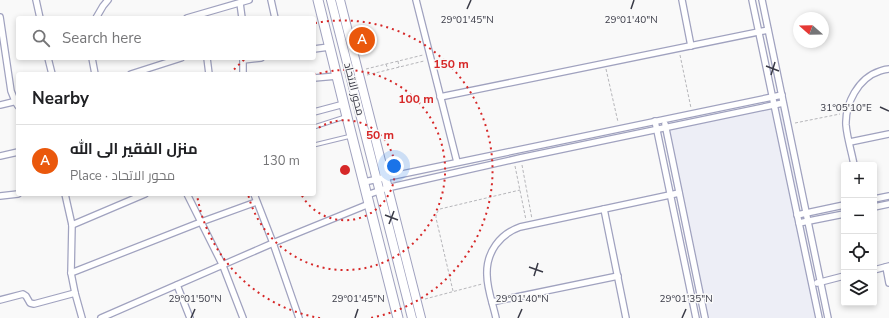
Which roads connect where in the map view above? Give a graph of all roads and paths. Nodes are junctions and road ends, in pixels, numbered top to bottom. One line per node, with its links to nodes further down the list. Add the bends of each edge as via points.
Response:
1 (36, 0): 13 (street)
2 (108, 0): 14 (street)
3 (249, 0): 12 (street)
4 (272, 0): 17 (street)
5 (318, 0): 22 (main road)
6 (331, 0): 76 (street, محور الاتحاد)
7 (340, 0): 43 (street, محور الاتحاد)
8 (416, 0): 25 (street)
9 (682, 0): 21 (street)
10 (752, 0): 20 (street)
11 (762, 0): 19 (street)
12 (240, 3): 15 (street); 16 (street)
13 (40, 16)
14 (97, 16)
15 (199, 16)
16 (242, 16)
17 (275, 16)
18 (0, 17): 49 (street, via 11,91)
19 (768, 30): 20 (street); 46 (street)
20 (759, 32): 21 (street); 47 (street)
21 (691, 46): 23 (street)
22 (329, 47): 24 (street); 44 (main road)
23 (678, 48): 33 (street); 56 (path)
24 (316, 50)
25 (429, 53): 31 (street); 32 (path)
26 (48, 60): 38 (street)
27 (92, 60): 39 (street)
28 (175, 60): 40 (street)
29 (207, 60): 41 (street)
30 (243, 60): 42 (street)
31 (431, 60): 35 (path); 48 (street)
32 (398, 61): 34 (path); 35 (path)
33 (605, 63): 48 (street); 63 (path)
34 (386, 64): 37 (path); 43 (path)
35 (400, 67): 37 (path)
36 (889, 69): 57 (street, via 879,71 864,81 853,96)
37 (388, 70): 43 (path)
38 (52, 72)
39 (95, 72)
40 (142, 72)
41 (209, 72)
42 (243, 72)
43 (359, 74): 76 (street, محور الاتحاد)
44 (337, 76): 45 (street); 52 (main road)
45 (316, 78)
46 (782, 95): 47 (street); 51 (street)
47 (773, 96): 54 (street); 56 (street)
48 (440, 97): 74 (street)
49 (16, 101)
50 (16, 103): 53 (street)
51 (783, 103): 54 (street); 61 (street)
52 (344, 104): 55 (street); 58 (main road)
53 (0, 105)
54 (774, 105): 64 (street); 98 (street)
55 (316, 111)
56 (692, 113): 59 (street)
57 (847, 113): 61 (path); 68 (street)
58 (347, 117): 62 (lane); 67 (main road)
59 (664, 119): 60 (street); 64 (street)
60 (655, 121): 63 (street); 65 (street)
61 (788, 124): 97 (street)
62 (316, 126)
63 (620, 128): 74 (street)
64 (666, 128): 65 (street); 80 (street)
65 (657, 130): 72 (street); 83 (street)
66 (889, 134): 68 (street)
67 (352, 136): 69 (lane); 77 (main road)
68 (850, 142): 75 (street)
69 (316, 145)
70 (16, 152): 71 (street)
71 (0, 156)
72 (520, 158): 73 (street); 103 (path)
73 (514, 160): 78 (street); 79 (path)
74 (457, 162): 76 (street)
75 (853, 162)
76 (381, 179): 77 (street); 78 (street, محور الاتحاد)
77 (364, 182): 82 (main road)
78 (384, 190): 82 (street); 121 (street, محور الاتحاد); 129 (street, محور الاتحاد)
79 (520, 190): 105 (path); 118 (path, via 438,211 436,218)
80 (679, 193): 83 (street); 134 (street)
81 (16, 194): 84 (street)
82 (367, 194): 92 (main road)
83 (670, 194): 96 (street); 133 (street)
84 (0, 196)
85 (65, 196): 104 (street)
86 (140, 196): 104 (street)
87 (188, 196): 101 (street)
88 (254, 196): 91 (street)
89 (889, 196): 90 (street)
90 (877, 198)
91 (256, 202): 101 (street); 106 (street)
92 (370, 204): 106 (street); 128 (main road)
93 (889, 204): 95 (street)
94 (841, 206): 97 (street)
95 (877, 206)
96 (604, 209): 103 (street); 111 (street)
97 (806, 213): 98 (street); 100 (street)
98 (797, 215): 102 (street)
99 (841, 215): 100 (street)
100 (808, 221): 102 (street); 114 (street)
101 (202, 222): 107 (street); 110 (street)
102 (799, 223): 116 (street)
103 (533, 224): 105 (street)
104 (72, 225): 110 (street)
105 (527, 225): 113 (street, via 509,232 495,245 488,263)
106 (273, 243): 107 (street); 127 (street)
107 (222, 266): 117 (street); 126 (street)
108 (887, 267): 109 (street); 115 (street)
109 (877, 269)
110 (71, 273): 119 (street)
111 (618, 276): 122 (street); 132 (street)
112 (841, 277): 114 (street)
113 (488, 282): 118 (path); 122 (street)
114 (820, 282): 116 (street); 136 (street)
115 (889, 283)
116 (812, 284): 135 (street)
117 (177, 285): 124 (street); 125 (street)
118 (453, 291): 121 (path)
119 (75, 293): 120 (street, via 34,304 22,294); 123 (street)
120 (0, 300)
121 (416, 301): 130 (street, محور الاتحاد)
122 (492, 302): 131 (street)
123 (82, 318)
124 (101, 318)
125 (190, 318)
126 (243, 318)
127 (299, 318)
128 (398, 318)
129 (412, 318)
130 (421, 318)
131 (496, 318)
132 (626, 318)
133 (696, 318)
134 (705, 318)
135 (819, 318)
136 (828, 318)

